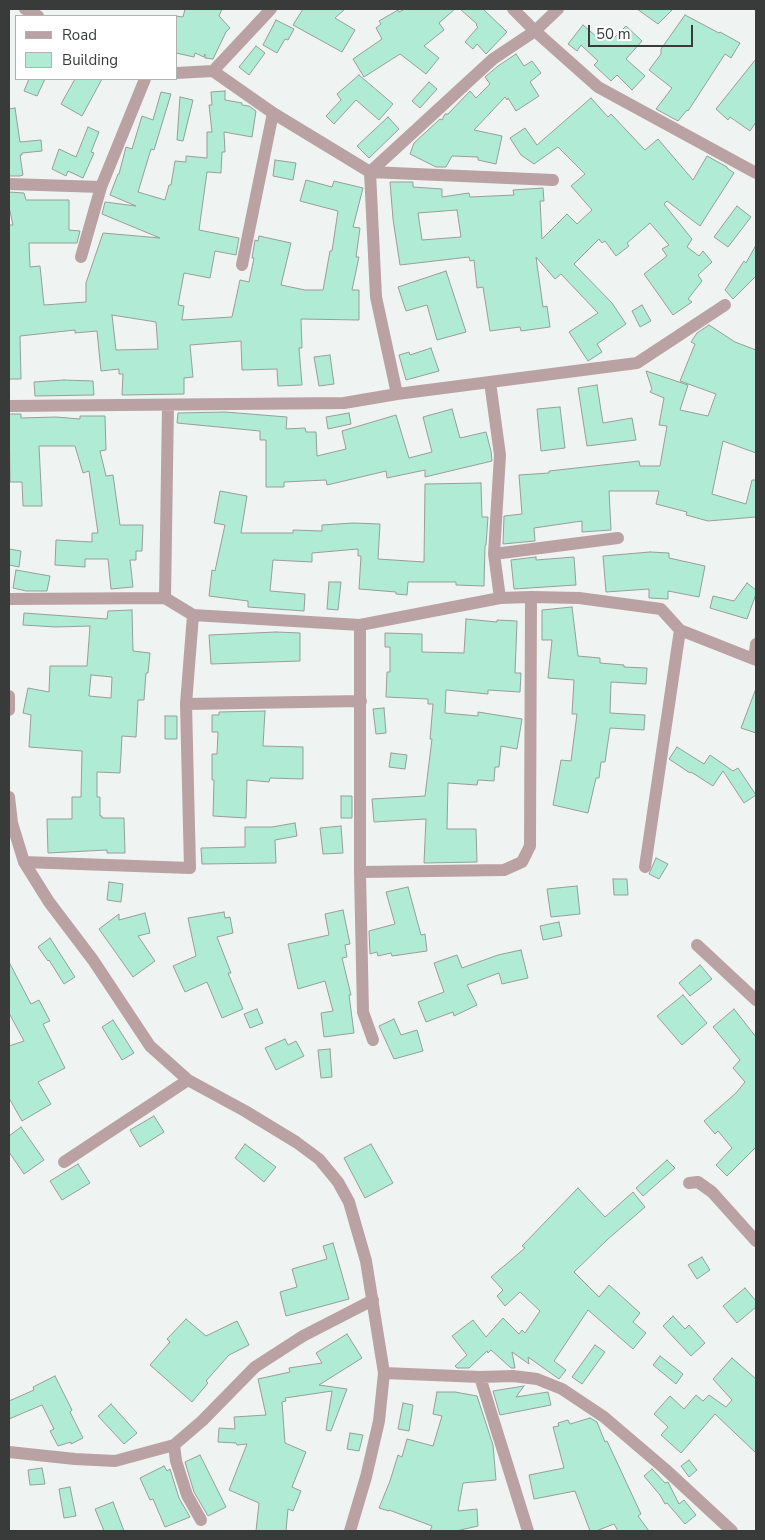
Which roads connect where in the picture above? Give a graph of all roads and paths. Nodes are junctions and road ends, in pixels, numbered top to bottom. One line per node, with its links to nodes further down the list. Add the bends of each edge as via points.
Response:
1 (24, 9): 5 (street)
2 (271, 9): 7 (street)
3 (513, 9): 6 (street)
4 (558, 9): 6 (street)
5 (36, 15)
6 (535, 31): 11 (street, via 493,59); 12 (street, via 598,87)
7 (213, 71): 8 (street); 10 (street)
8 (178, 73)
9 (145, 80): 15 (street)
10 (273, 113): 11 (street); 17 (street)
11 (370, 172): 13 (street); 20 (street, via 376,297)
12 (756, 173)
13 (553, 180)
14 (9, 184): 15 (street)
15 (102, 187): 16 (street)
16 (81, 257)
17 (242, 265)
18 (725, 305): 19 (street, via 638,364)
19 (490, 382): 20 (street); 24 (street, via 500,455)
20 (397, 394): 21 (street, via 344,402)
21 (168, 405): 22 (street); 26 (street)
22 (9, 406)
23 (618, 538): 24 (street)
24 (494, 554): 27 (street)
25 (531, 597): 27 (street); 31 (street, via 579,598 661,610); 41 (street, via 530,846 522,862 504,870)
26 (164, 598): 28 (street); 29 (street)
27 (500, 598): 30 (street)
28 (9, 599)
29 (193, 615): 30 (street); 36 (street)
30 (360, 625): 35 (street)
31 (680, 630): 33 (street); 40 (street)
32 (756, 644): 33 (street)
33 (755, 660)
34 (9, 696): 37 (street)
35 (361, 701): 36 (street); 41 (street)
36 (186, 704): 39 (street, via 190,868)
37 (9, 710)
38 (9, 797): 39 (street, via 12,823)
39 (24, 862): 45 (street, via 150,1046)
40 (646, 868)
41 (360, 872): 44 (street, via 363,1012)
42 (697, 945): 43 (street)
43 (756, 1000)
44 (374, 1040)
45 (188, 1080): 46 (street); 49 (street, via 245,1110 319,1159 350,1202)
46 (64, 1162)
47 (689, 1183): 48 (street, via 698,1182 712,1192)
48 (756, 1241)
49 (374, 1300): 50 (street); 52 (street, via 303,1336 255,1367)
50 (384, 1373): 51 (street); 55 (street, via 379,1421)
51 (480, 1377): 56 (street); 57 (street, via 537,1379 562,1389 604,1417)
52 (174, 1445): 53 (street, via 115,1460 76,1460); 54 (street, via 187,1496)
53 (9, 1452)
54 (200, 1520)
55 (350, 1531)
56 (528, 1531)
57 (732, 1531)

